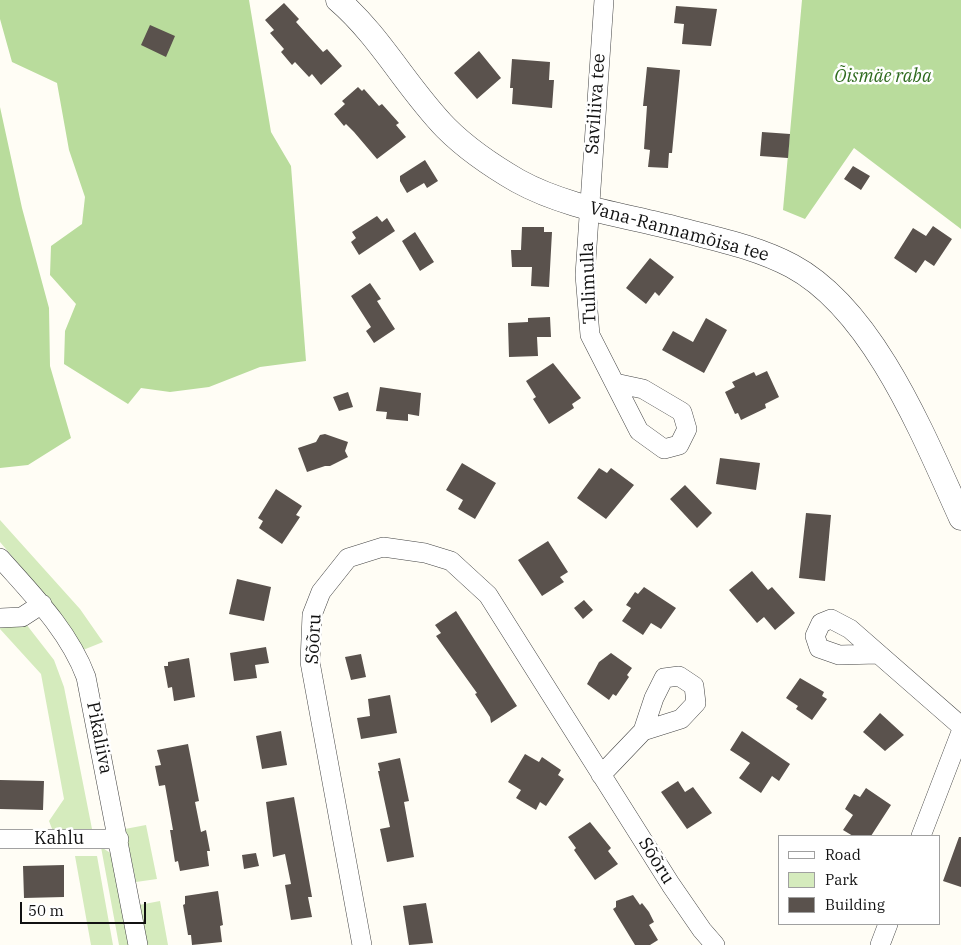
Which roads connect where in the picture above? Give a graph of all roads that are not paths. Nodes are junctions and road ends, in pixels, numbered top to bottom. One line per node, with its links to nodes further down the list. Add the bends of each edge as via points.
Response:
1 (338, 0): 3 (street, Vana-Rannamõisa tee, via 445,127 468,148 520,182)
2 (604, 0): 3 (street, Saviliiva tee)
3 (589, 208): 4 (street, Tulimulla, via 585,275 590,335); 5 (street, Vana-Rannamõisa tee, via 764,253 816,282 854,319 885,366)
4 (615, 383)
5 (961, 518)
6 (0, 558): 7 (street, Pikaliiva)
7 (42, 604): 8 (street, via 22,617); 16 (street, Pikaliiva, via 78,656 86,676)
8 (0, 618)
9 (878, 654): 10 (street)
10 (961, 726)
11 (643, 731): 13 (street)
12 (961, 732): 14 (street)
13 (602, 775): 19 (street, Sõõru, via 488,595 451,562 425,553 383,547 348,558 321,592 312,614 310,662); 20 (street, Sõõru, via 671,885)
14 (921, 835)
15 (0, 839): 16 (street, Kahlu)
16 (119, 839): 18 (street, Pikaliiva)
17 (888, 925): 21 (street)
18 (138, 945)
19 (362, 945)
20 (715, 945)
21 (880, 945)

